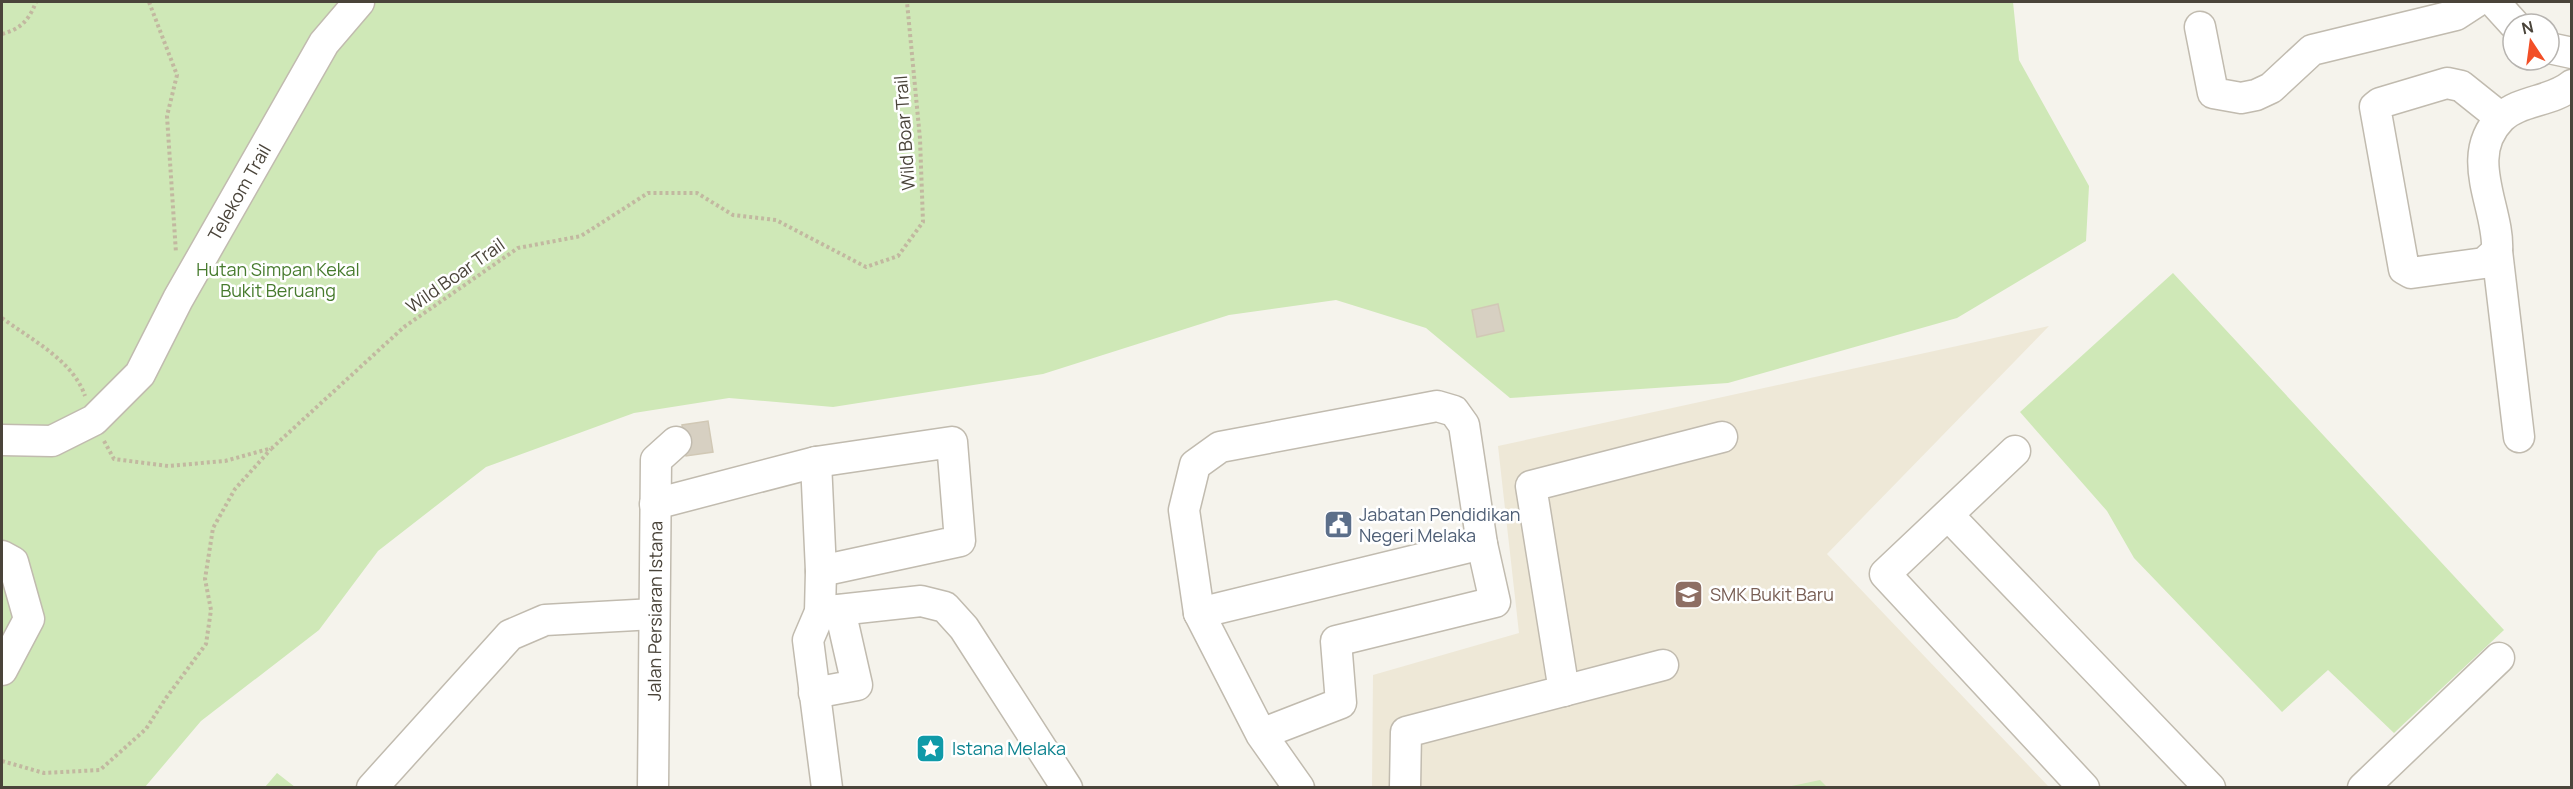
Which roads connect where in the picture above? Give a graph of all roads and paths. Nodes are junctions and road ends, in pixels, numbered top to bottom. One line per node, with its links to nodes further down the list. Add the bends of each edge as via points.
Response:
1 (36, 2): 7 (path, via 17,30)
2 (149, 2): 11 (path, via 177,75 167,116)
3 (359, 2): 11 (street, Telekom Trail, via 324,43)
4 (907, 2): 18 (path, Wild Boar Trail, via 920,139 923,222 898,256 866,267 776,220 733,215 697,194 648,193 581,236 518,248 404,327)
5 (2476, 2): 6 (street, via 2456,15 2312,50 2271,88 2241,98 2213,93)
6 (2200, 27)
7 (2, 34)
8 (2571, 86): 9 (street)
9 (2501, 118): 10 (street, via 2483,159 2483,179 2498,233); 10 (street, via 2461,86 2447,83 2375,107 2404,269 2411,273 2484,263)
10 (2497, 251): 15 (street)
11 (178, 299): 13 (street, Telekom Trail, via 140,374)
12 (2, 318): 13 (path, via 63,363 82,386)
13 (93, 420): 16 (street, Telekom Trail, via 52,441); 18 (path, Wild Boar Trail, via 114,459 168,466 225,461)
14 (1722, 437): 32 (street, via 1531,486)
15 (2519, 437)
16 (2, 440)
17 (676, 442): 21 (street, Jalan Persiaran Istana, via 656,460)
18 (272, 448): 35 (path, via 235,489 213,528 205,579 211,610 206,644 146,729 100,770 44,773)
19 (2015, 451): 22 (street)
20 (816, 462): 21 (street); 25 (street); 25 (street, via 951,442 960,541)
21 (655, 504): 28 (street, Jalan Persiaran Istana)
22 (1948, 515): 42 (street, via 1885,574); 43 (street)
23 (1482, 544): 27 (street); 27 (street, via 1464,424 1454,411 1437,406 1220,447 1195,465 1184,510); 34 (street, via 1495,602 1336,641 1341,703)
24 (2, 556): 31 (street, via 13,562 29,619)
25 (821, 571): 26 (street)
26 (830, 611): 33 (street, via 808,640); 33 (street, via 857,685); 39 (street, via 921,601 945,607 964,628)
27 (1199, 613): 34 (street)
28 (654, 614): 36 (street, via 545,620 510,635); 37 (street, Jalan Persiaran Istana)
29 (2499, 658): 44 (street)
30 (1663, 665): 32 (street)
31 (2, 670)
32 (1564, 691): 41 (street, via 1406,732)
33 (814, 693): 38 (street)
34 (1261, 734): 40 (street)
35 (2, 761)
36 (372, 788)
37 (652, 788)
38 (827, 788)
39 (1067, 788)
40 (1299, 788)
41 (1405, 788)
42 (2084, 788)
43 (2210, 788)
44 (2363, 788)

